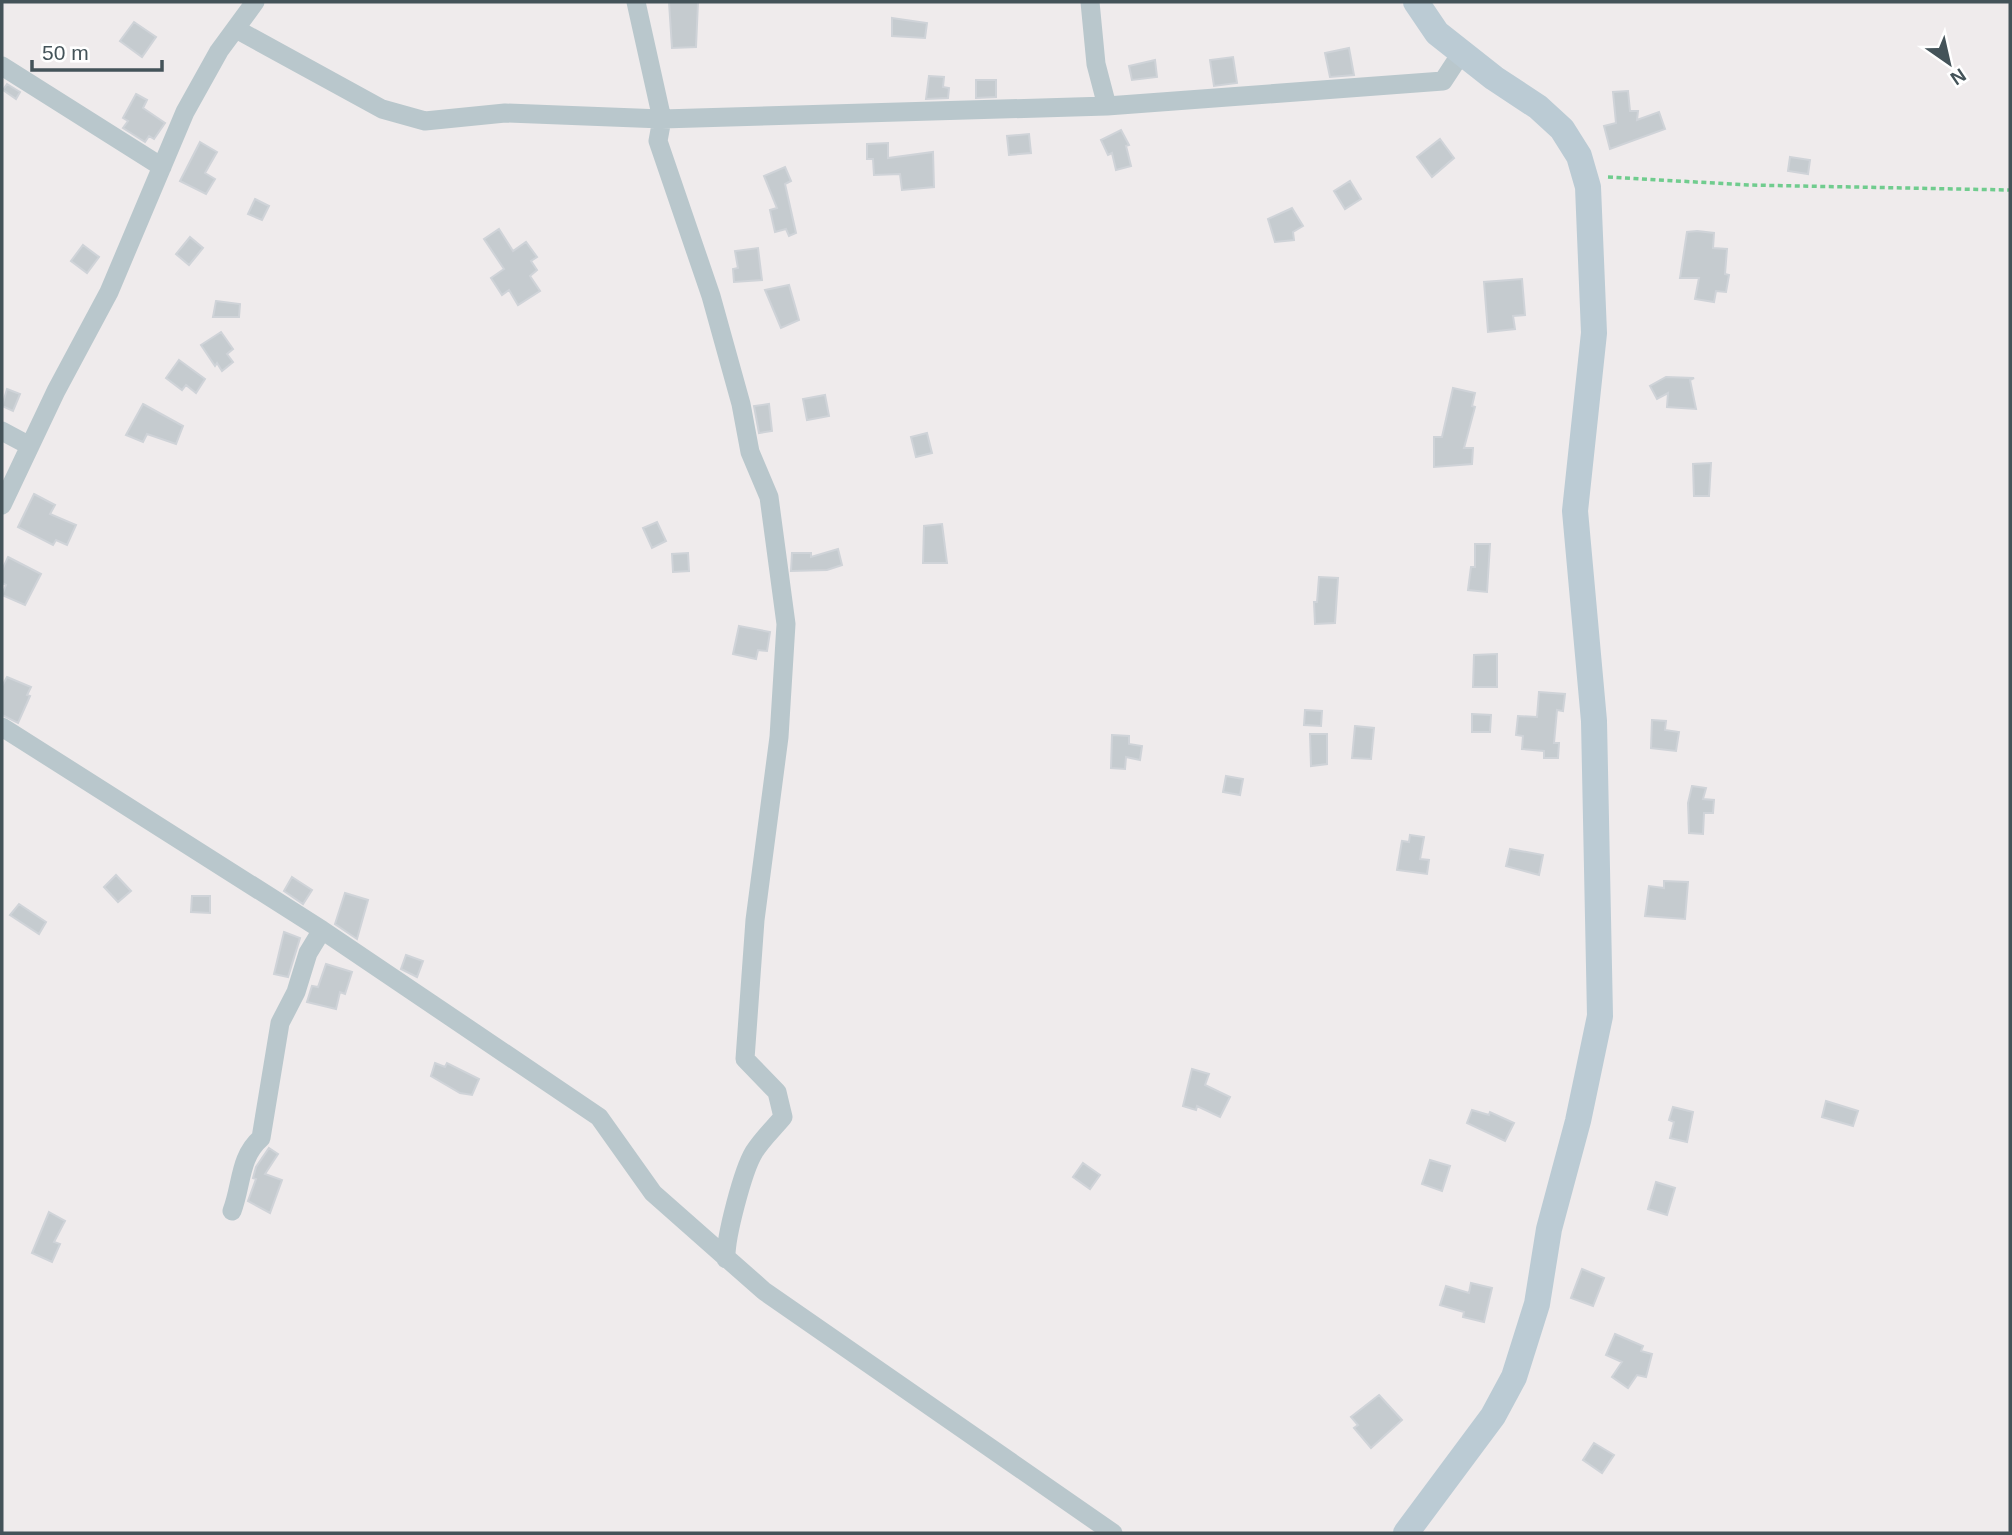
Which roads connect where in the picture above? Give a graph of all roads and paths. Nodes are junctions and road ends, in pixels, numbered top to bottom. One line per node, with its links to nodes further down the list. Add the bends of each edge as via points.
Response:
1 (255, 2): 5 (street)
2 (636, 2): 9 (street)
3 (1090, 2): 8 (street, via 1096,64)
4 (1416, 2): 6 (main road, via 1437,33)
5 (236, 29): 9 (street, via 382,109 407,118 425,121 554,113); 10 (street, via 185,112)
6 (1462, 52): 8 (street, via 1443,81); 11 (main road, via 1562,129)
7 (2, 66): 10 (street)
8 (1107, 106): 9 (street)
9 (662, 119): 19 (street, via 658,141 711,296 750,452 769,496 786,624 779,737 755,920 746,1059 778,1092 783,1117 754,1152 730,1221)
10 (162, 167): 14 (street, via 109,292)
11 (1585, 176): 12 (path, via 1748,185); 21 (main road, via 1594,332 1575,512 1594,721 1600,1016 1549,1229 1537,1304 1514,1377 1493,1416)
12 (2010, 190)
13 (2, 431): 14 (street)
14 (30, 446): 15 (street)
15 (2, 505)
16 (2, 727): 17 (street)
17 (322, 930): 18 (street, via 280,1023 261,1138 243,1162); 19 (street, via 599,1117 653,1193)
18 (232, 1212)
19 (726, 1259): 20 (street, via 764,1291)
20 (1113, 1533)
21 (1406, 1533)

